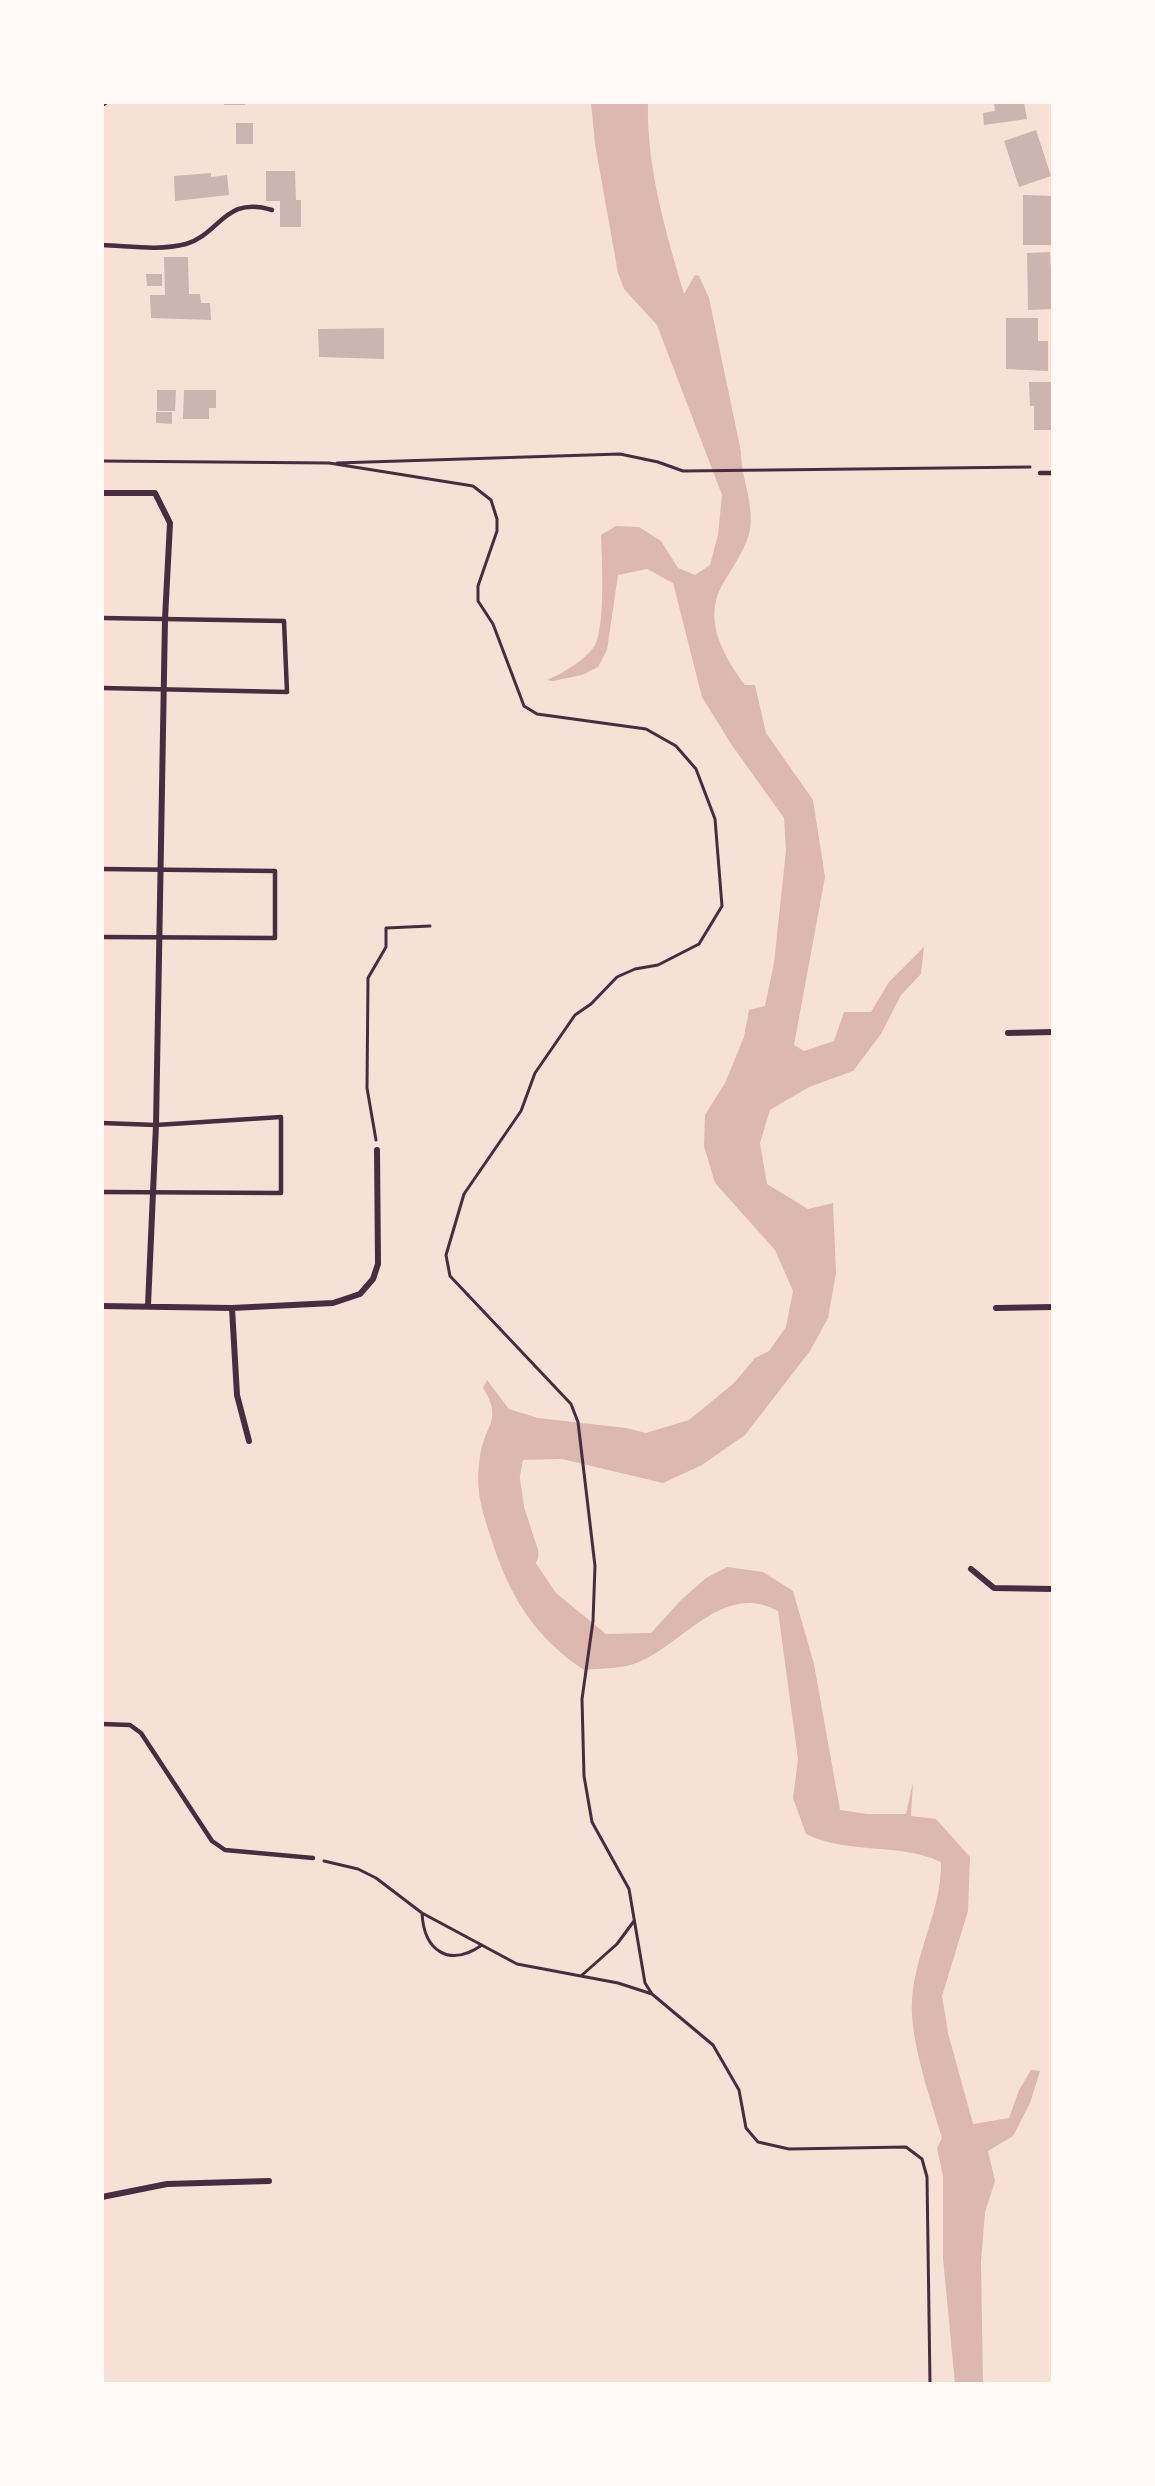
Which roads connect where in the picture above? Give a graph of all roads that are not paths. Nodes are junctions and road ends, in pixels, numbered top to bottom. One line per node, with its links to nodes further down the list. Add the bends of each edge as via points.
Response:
1 (272, 210): 2 (lane, via 257,206 238,209 190,243 168,248)
2 (102, 245)
3 (1040, 473): 4 (lane)
4 (1053, 473)
5 (102, 493): 7 (street, via 156,493 170,523)
6 (102, 618): 7 (lane)
7 (165, 619): 9 (street); 9 (lane, via 285,621 287,692)
8 (102, 688): 9 (lane)
9 (165, 689): 11 (street)
10 (102, 869): 11 (lane)
11 (160, 872): 13 (street); 13 (lane, via 275,871 276,938)
12 (102, 937): 13 (lane)
13 (158, 938): 17 (street)
14 (1053, 1032): 15 (street)
15 (1008, 1033)
16 (102, 1123): 17 (lane)
17 (156, 1125): 20 (street); 20 (lane, via 281,1117 281,1193)
18 (377, 1150): 24 (street, via 378,1264 373,1279 360,1294 333,1303)
19 (102, 1191): 20 (lane)
20 (154, 1192): 21 (street)
21 (148, 1305): 22 (street); 24 (street)
22 (102, 1306)
23 (1053, 1306): 25 (street)
24 (232, 1308): 26 (street, via 237,1395)
25 (996, 1308)
26 (249, 1441)
27 (971, 1569): 28 (street, via 994,1588)
28 (1053, 1589)
29 (102, 1724): 30 (lane, via 130,1725 141,1733 212,1841 225,1850)
30 (313, 1858)
31 (269, 2181): 32 (street, via 167,2184)
32 (102, 2197)

